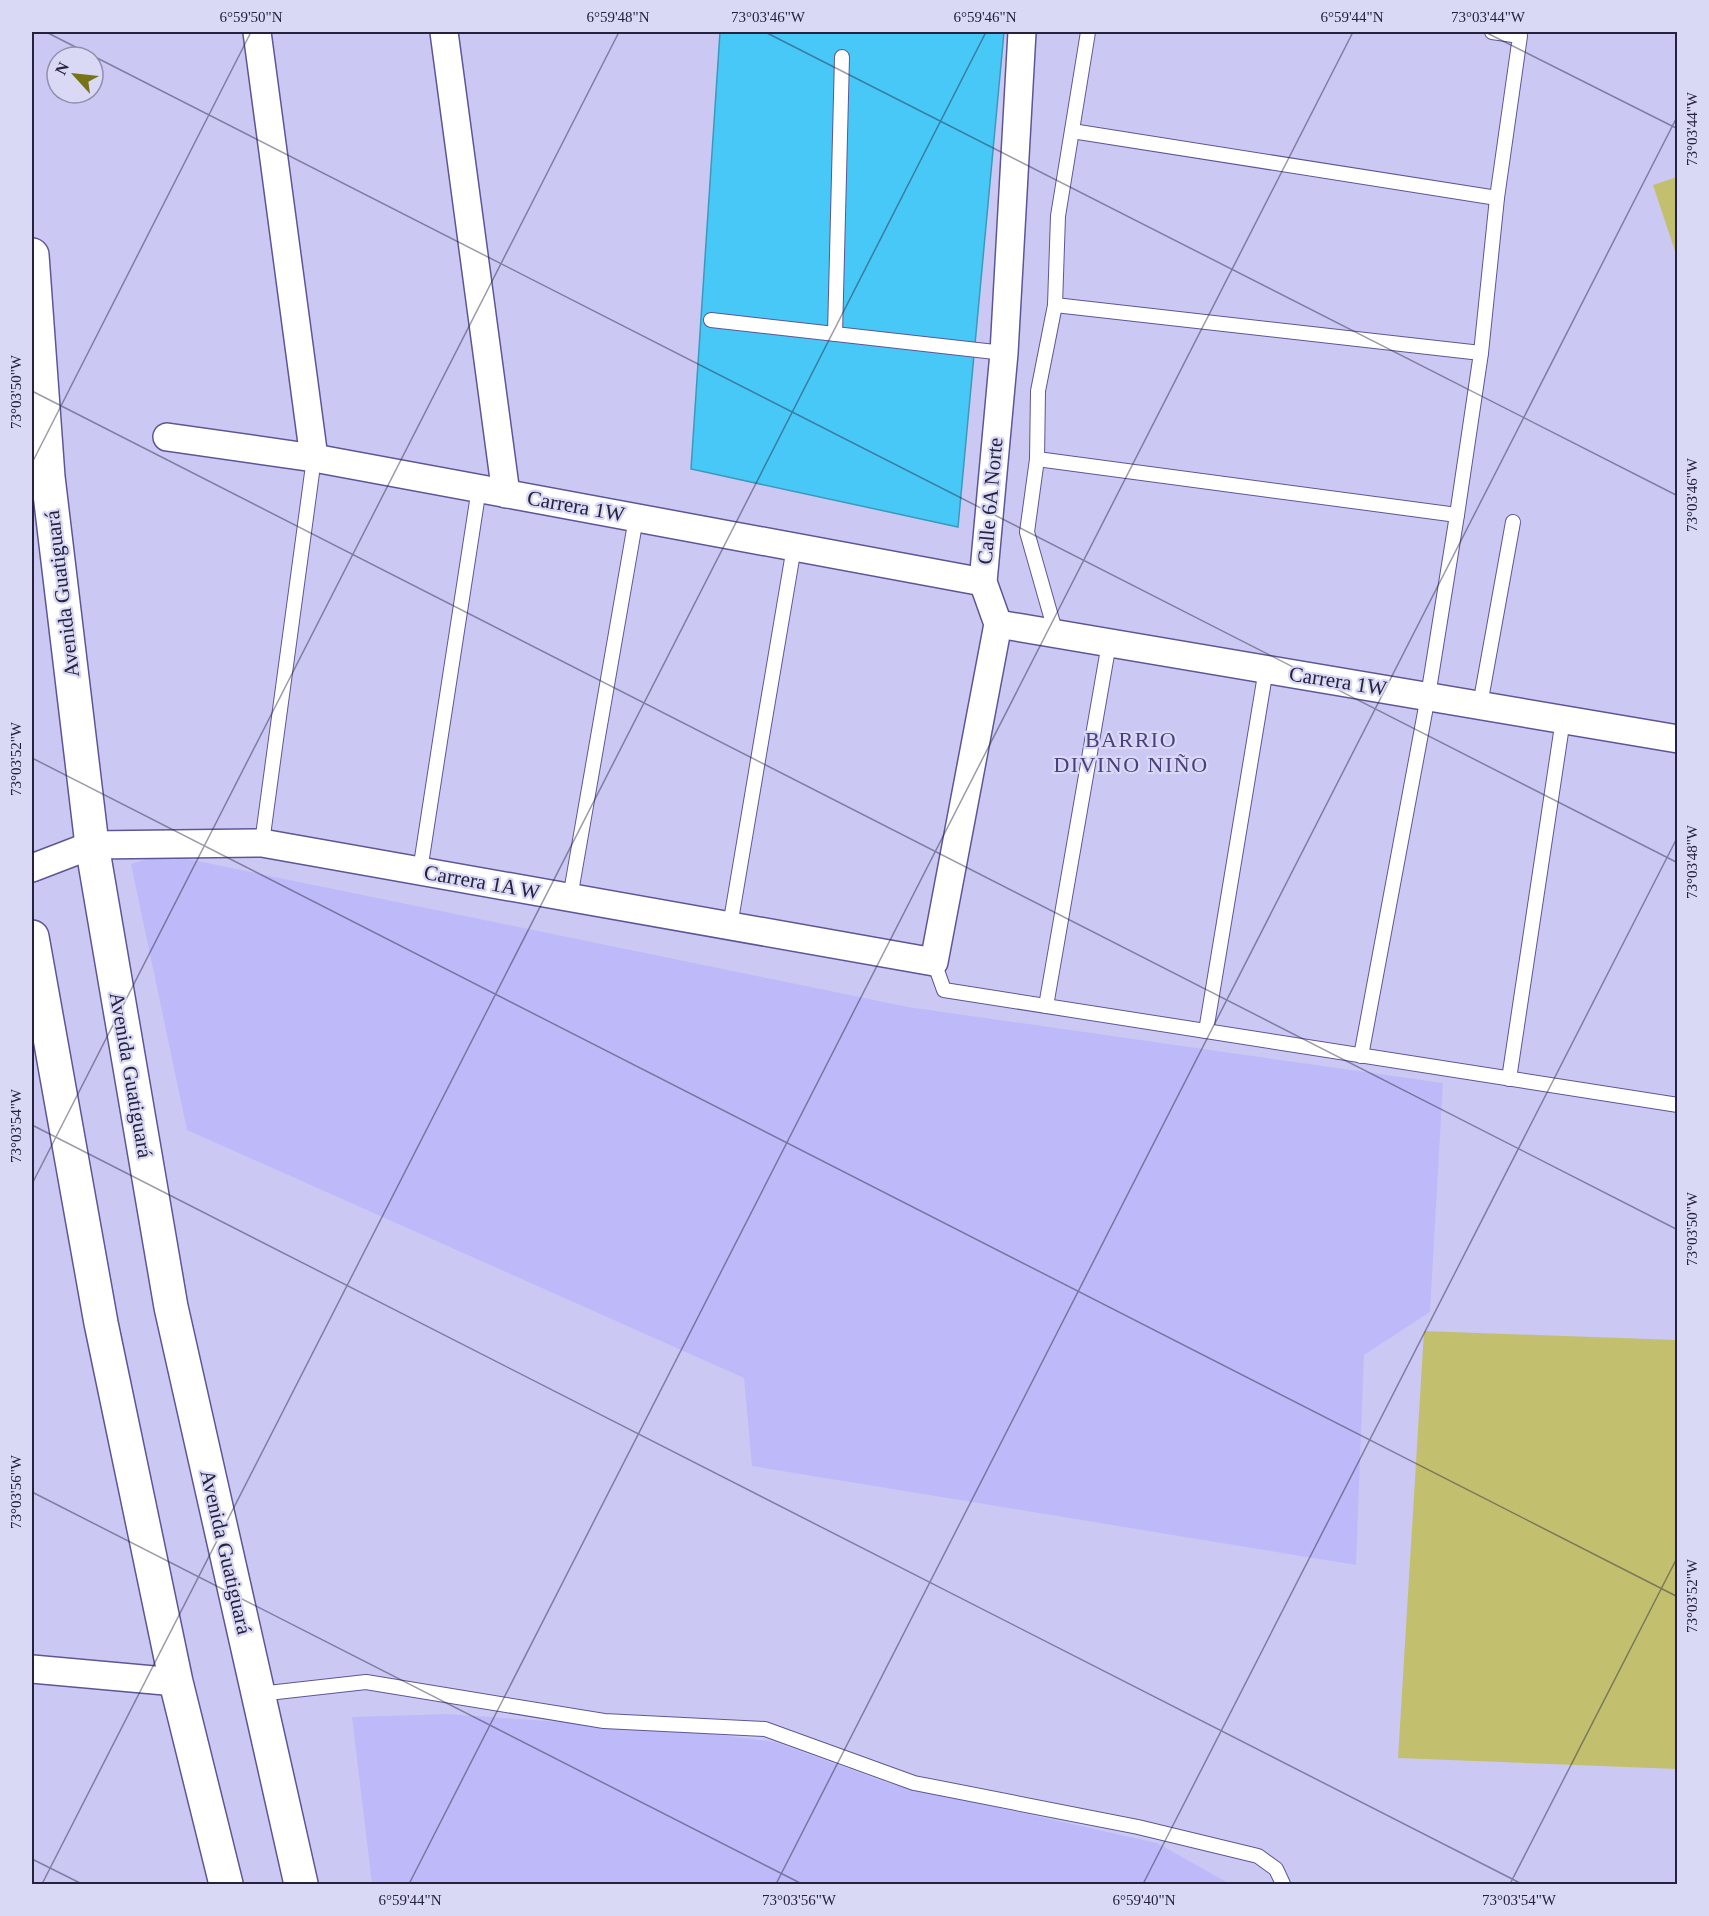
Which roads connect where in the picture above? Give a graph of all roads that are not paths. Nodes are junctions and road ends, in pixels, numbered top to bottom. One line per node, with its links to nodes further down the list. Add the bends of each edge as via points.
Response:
1 (257, 32): 16 (street)
2 (444, 32): 19 (street)
3 (1022, 32): 13 (street, Calle 6A Norte)
4 (1088, 32): 7 (lane)
5 (1492, 32): 8 (lane, via 1520,36)
6 (842, 57): 12 (lane)
7 (1072, 131): 8 (lane); 10 (lane, via 1058,216)
8 (1497, 198): 14 (lane)
9 (32, 255): 34 (street, Avenida Guatiguará, via 48,477)
10 (1055, 305): 14 (lane); 17 (lane, via 1038,390)
11 (711, 320): 12 (lane)
12 (835, 334): 13 (lane)
13 (1004, 353): 24 (street, Calle 6A Norte)
14 (1481, 353): 20 (lane)
15 (167, 437): 16 (street, Carrera 1W)
16 (314, 458): 18 (street, Carrera 1W); 33 (lane)
17 (1037, 459): 20 (lane); 26 (lane, via 1028,532)
18 (479, 488): 19 (street, Carrera 1W); 36 (lane)
19 (506, 494): 21 (street, Carrera 1W)
20 (1457, 515): 29 (lane)
21 (636, 518): 23 (street, Carrera 1W); 37 (lane)
22 (1513, 522): 30 (lane)
23 (794, 547): 24 (street, Carrera 1W); 38 (lane)
24 (983, 582): 25 (street, Calle 6A Norte)
25 (998, 624): 26 (street, Carrera 1W); 40 (street)
26 (1056, 634): 27 (street, Carrera 1W)
27 (1108, 643): 28 (street, Carrera 1W); 41 (lane)
28 (1266, 669): 29 (street, Carrera 1W); 42 (lane)
29 (1428, 696): 30 (street, Carrera 1W); 43 (lane)
30 (1480, 705): 31 (street, Carrera 1W)
31 (1563, 719): 32 (street, Carrera 1W); 44 (lane)
32 (1677, 739)
33 (262, 843): 34 (street, Carrera 1A W); 36 (street, Carrera 1A W)
34 (92, 845): 35 (street, Carrera 1A W); 48 (street, Avenida Guatiguará, via 171,1307)
35 (32, 868)
36 (420, 871): 37 (street, Carrera 1A W)
37 (570, 898): 38 (street, Carrera 1A W)
38 (730, 926): 40 (street, Carrera 1A W)
39 (32, 937): 47 (street, via 101,1323)
40 (934, 962): 41 (lane, via 944,990)
41 (1046, 1006): 42 (lane)
42 (1206, 1031): 43 (lane)
43 (1362, 1056): 44 (lane)
44 (1509, 1079): 45 (lane)
45 (1677, 1106)
46 (32, 1668): 47 (street)
47 (176, 1682): 49 (street)
48 (259, 1694): 50 (street, Avenida Guatiguará); 51 (lane, via 366,1682 604,1721 765,1729 914,1783 1138,1827 1258,1856 1276,1869)
49 (226, 1884)
50 (301, 1884)
51 (1282, 1884)

